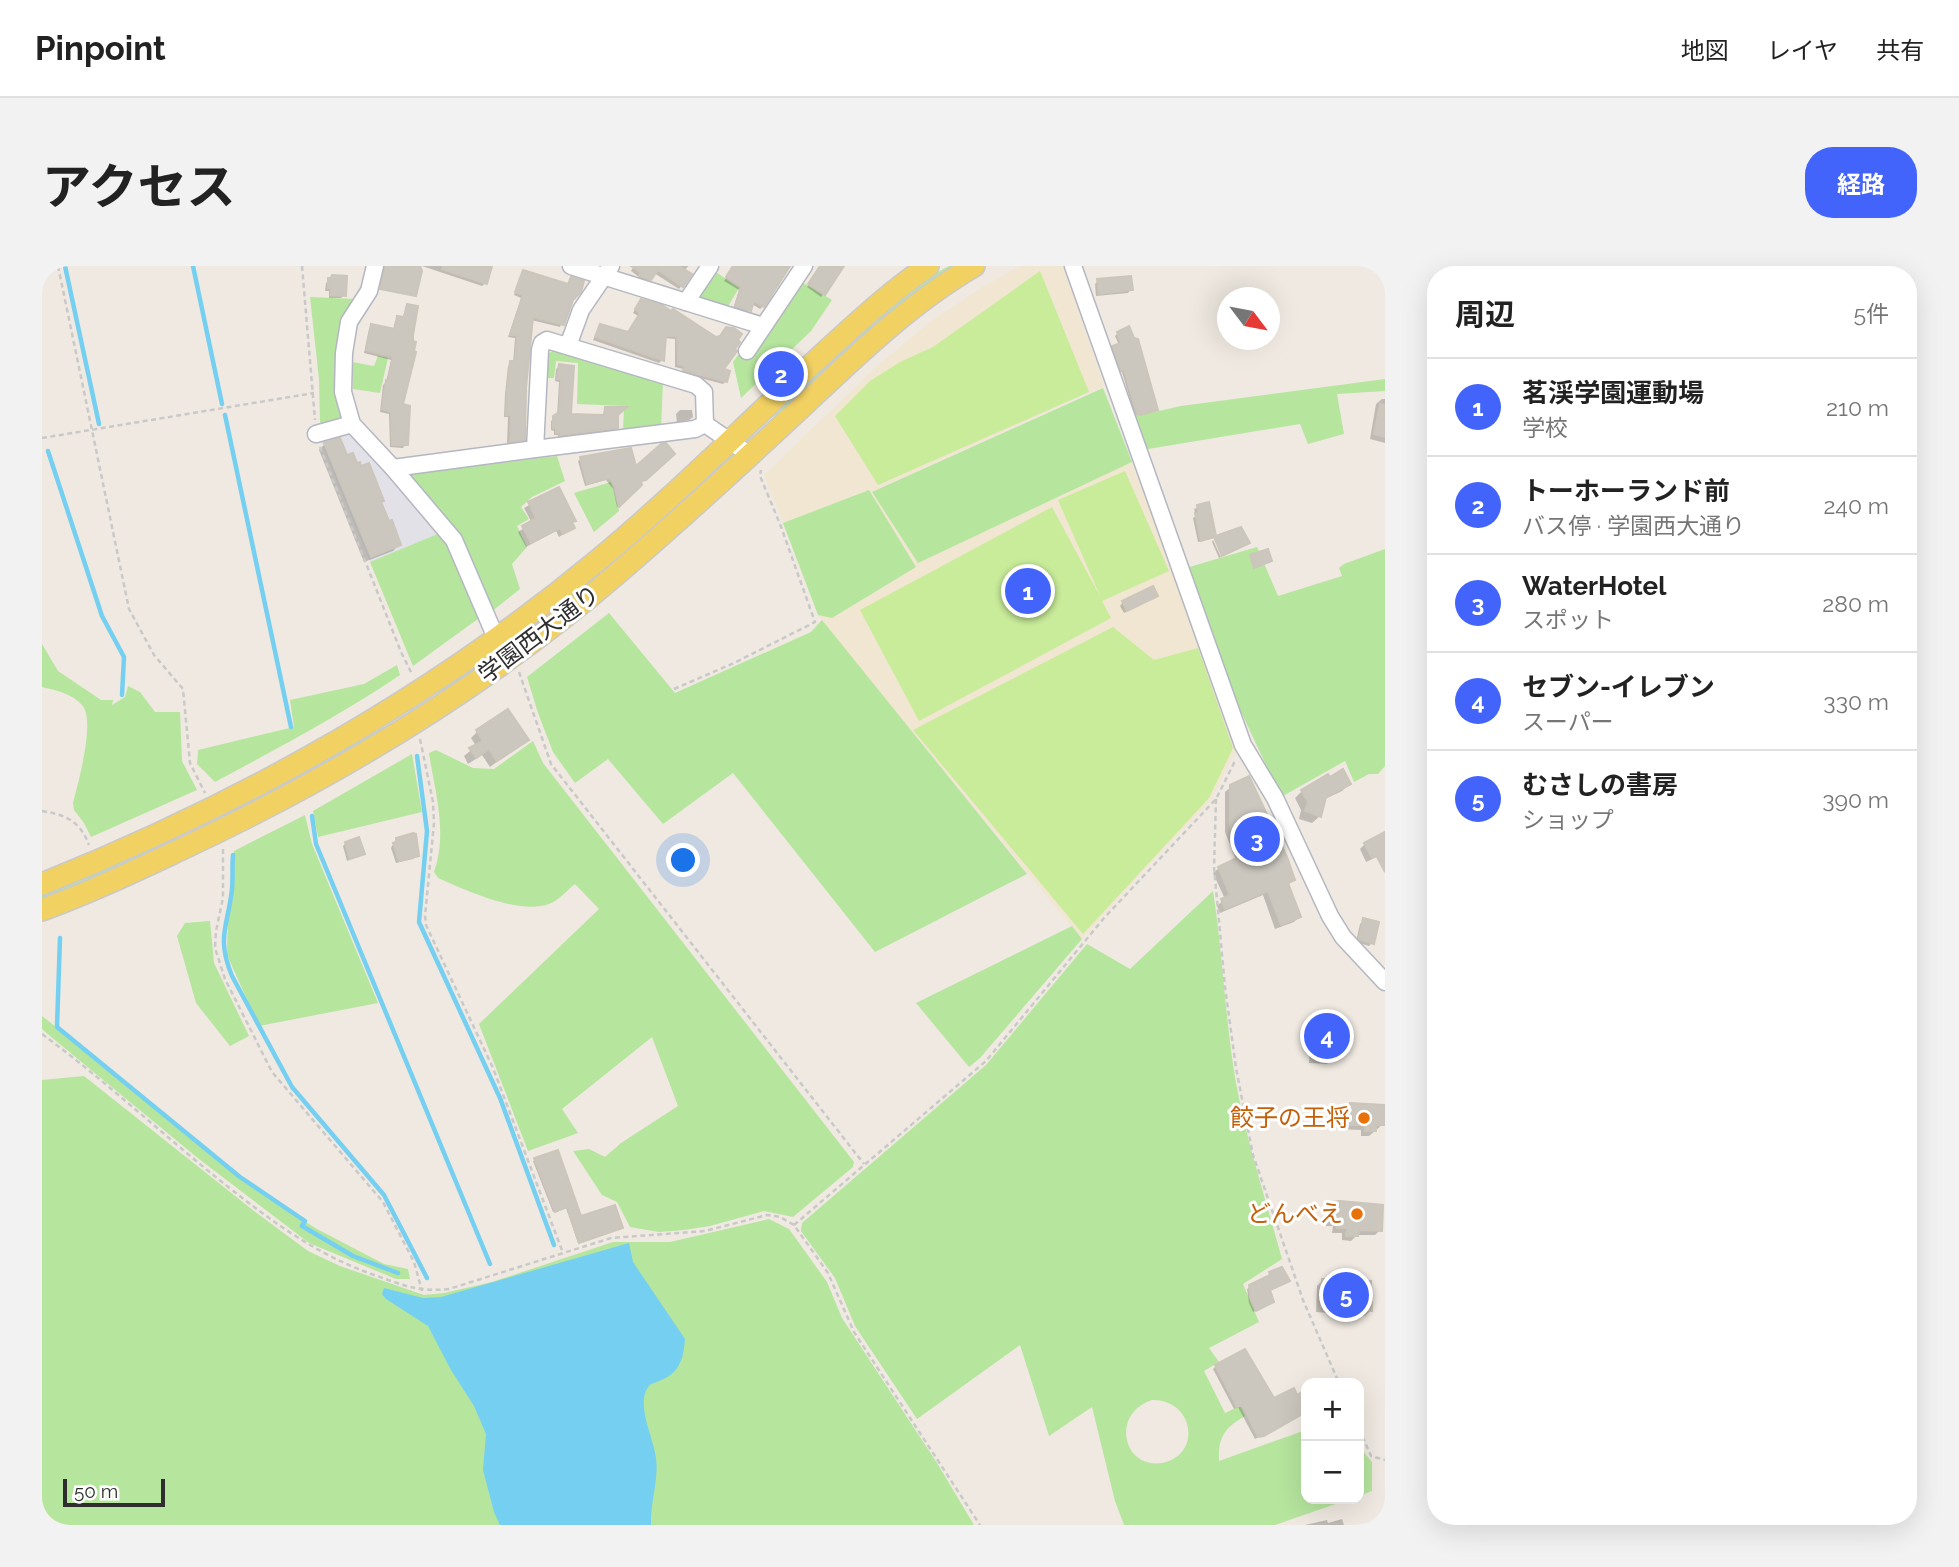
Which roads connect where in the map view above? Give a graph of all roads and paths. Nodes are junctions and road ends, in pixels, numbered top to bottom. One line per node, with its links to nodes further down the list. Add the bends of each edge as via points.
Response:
1 (58, 266): 19 (path)
2 (302, 266): 16 (path)
3 (375, 266): 17 (street, via 369,291 349,322 344,353 343,393)
4 (571, 266): 10 (street)
5 (710, 266): 11 (street)
6 (804, 266): 12 (street)
7 (928, 266): 22 (main road, 学園西大通り, via 863,317)
8 (974, 266): 24 (main road, 学園西大通り, via 881,333)
9 (1073, 266): 31 (street)
10 (607, 271): 11 (street); 13 (street, via 581,310)
11 (686, 302): 12 (street)
12 (763, 326): 14 (street)
13 (568, 346): 18 (street, via 696,385 704,392); 23 (street, via 547,340 542,343)
14 (747, 351): 15 (path, via 751,358)
15 (781, 370)
16 (314, 393): 19 (path); 20 (path)
17 (352, 424): 20 (street); 25 (street)
18 (705, 424): 22 (street); 23 (street)
19 (93, 429): 21 (path); 33 (path, via 129,609 154,655 183,689 190,763)
20 (316, 434): 29 (path, via 414,679)
21 (42, 438)
22 (731, 440): 24 (street); 26 (main road, 学園西大通り, via 599,559)
23 (535, 449): 25 (street)
24 (756, 461): 27 (main road, 学園西大通り); 28 (path, via 814,622)
25 (393, 468): 26 (street, via 454,540)
26 (496, 638): 29 (main road, 学園西大通り)
27 (510, 658): 30 (main road, 学園西大通り); 41 (path, via 520,673 551,764)
28 (674, 689)
29 (407, 699): 33 (main road, 学園西大通り)
30 (415, 722): 35 (main road, 学園西大通り, via 305,788); 43 (path, via 434,822 426,925 492,1068)
31 (1242, 745): 32 (path); 39 (street, via 1275,798 1330,916)
32 (1216, 799): 41 (path, via 1104,918 986,1061); 45 (path, via 1214,867 1225,987 1253,1155 1303,1300)
33 (212, 809): 37 (main road, 学園西大通り)
34 (42, 811): 36 (path, via 73,819)
35 (220, 831): 38 (main road, 学園西大通り); 44 (path, via 223,898 215,948 225,979 272,1072 383,1202 414,1262)
36 (90, 847)
37 (42, 884)
38 (42, 910)
39 (1385, 982)
40 (42, 1034): 44 (path, via 300,1241 360,1270)
41 (864, 1164): 42 (path)
42 (793, 1225): 43 (path, via 767,1215 705,1231 611,1238); 48 (path, via 828,1273 853,1332)
43 (563, 1254): 44 (path, via 449,1289)
44 (422, 1290)
45 (1337, 1378)
46 (1364, 1441): 47 (path, via 1370,1456)
47 (1385, 1460)
48 (980, 1525)

